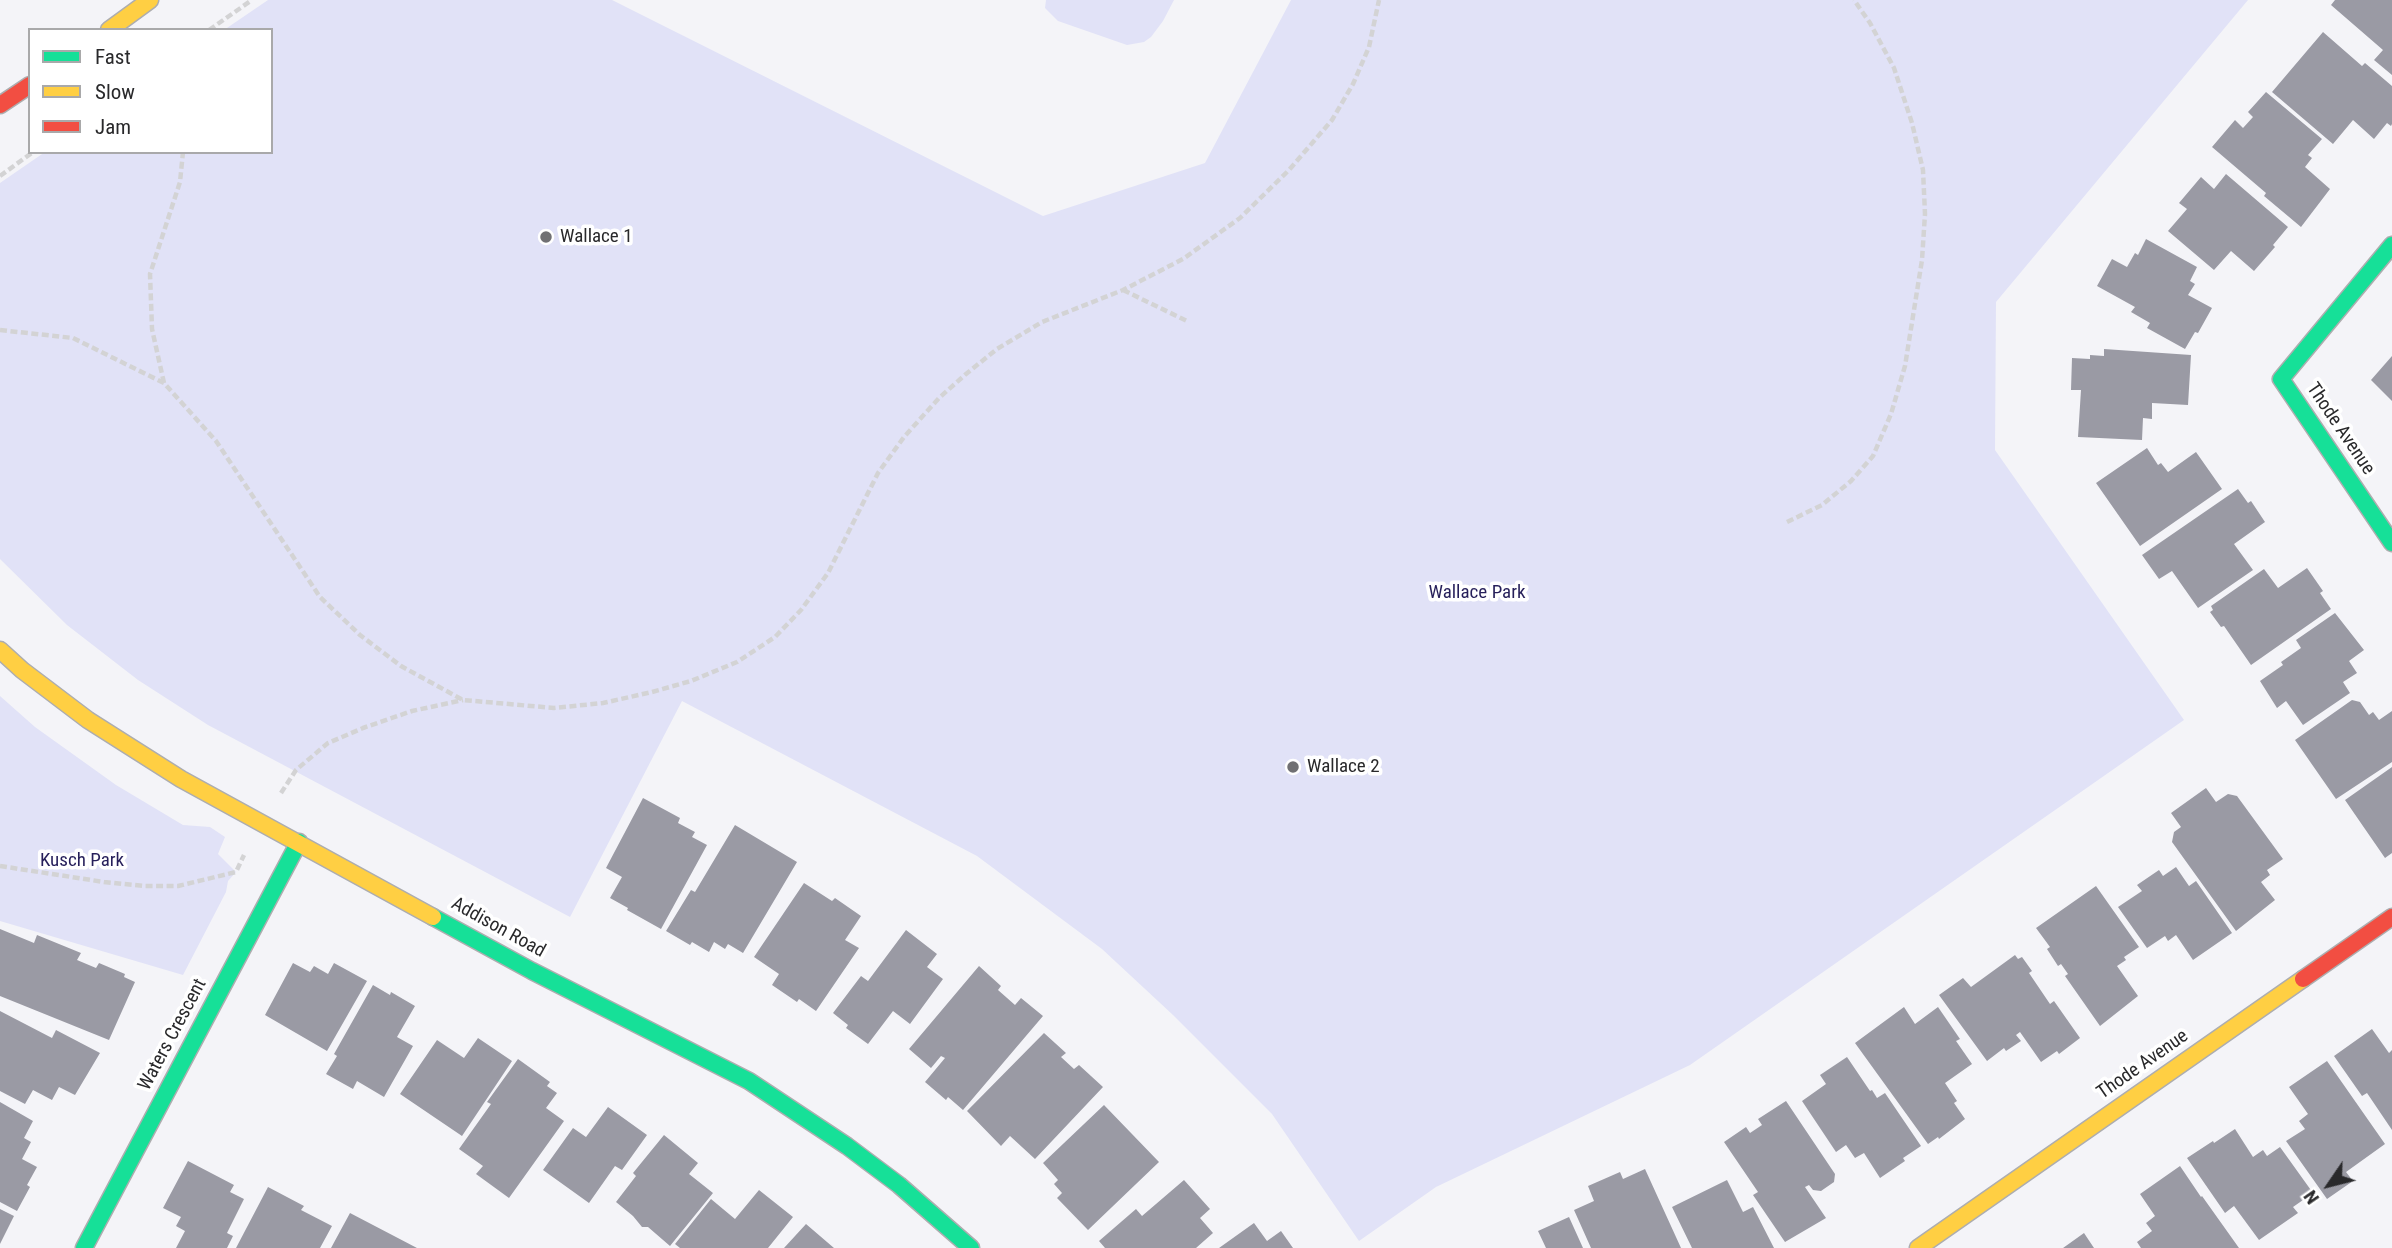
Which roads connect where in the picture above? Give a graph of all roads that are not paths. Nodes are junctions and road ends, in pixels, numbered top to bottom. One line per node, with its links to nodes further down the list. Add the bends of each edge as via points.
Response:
1 (150, 0): 2 (street)
2 (112, 28)
3 (28, 86): 4 (street)
4 (0, 105)
5 (2392, 245): 6 (street, Thode Avenue, via 2281,379)
6 (2392, 543)
7 (0, 650): 8 (street, Addison Road, via 88,720 181,779)
8 (299, 842): 10 (street, Waters Crescent); 11 (street, Addison Road, via 532,971 749,1081 899,1185)
9 (2392, 917): 12 (street, Thode Avenue)
10 (84, 1248)
11 (971, 1248)
12 (1919, 1248)

